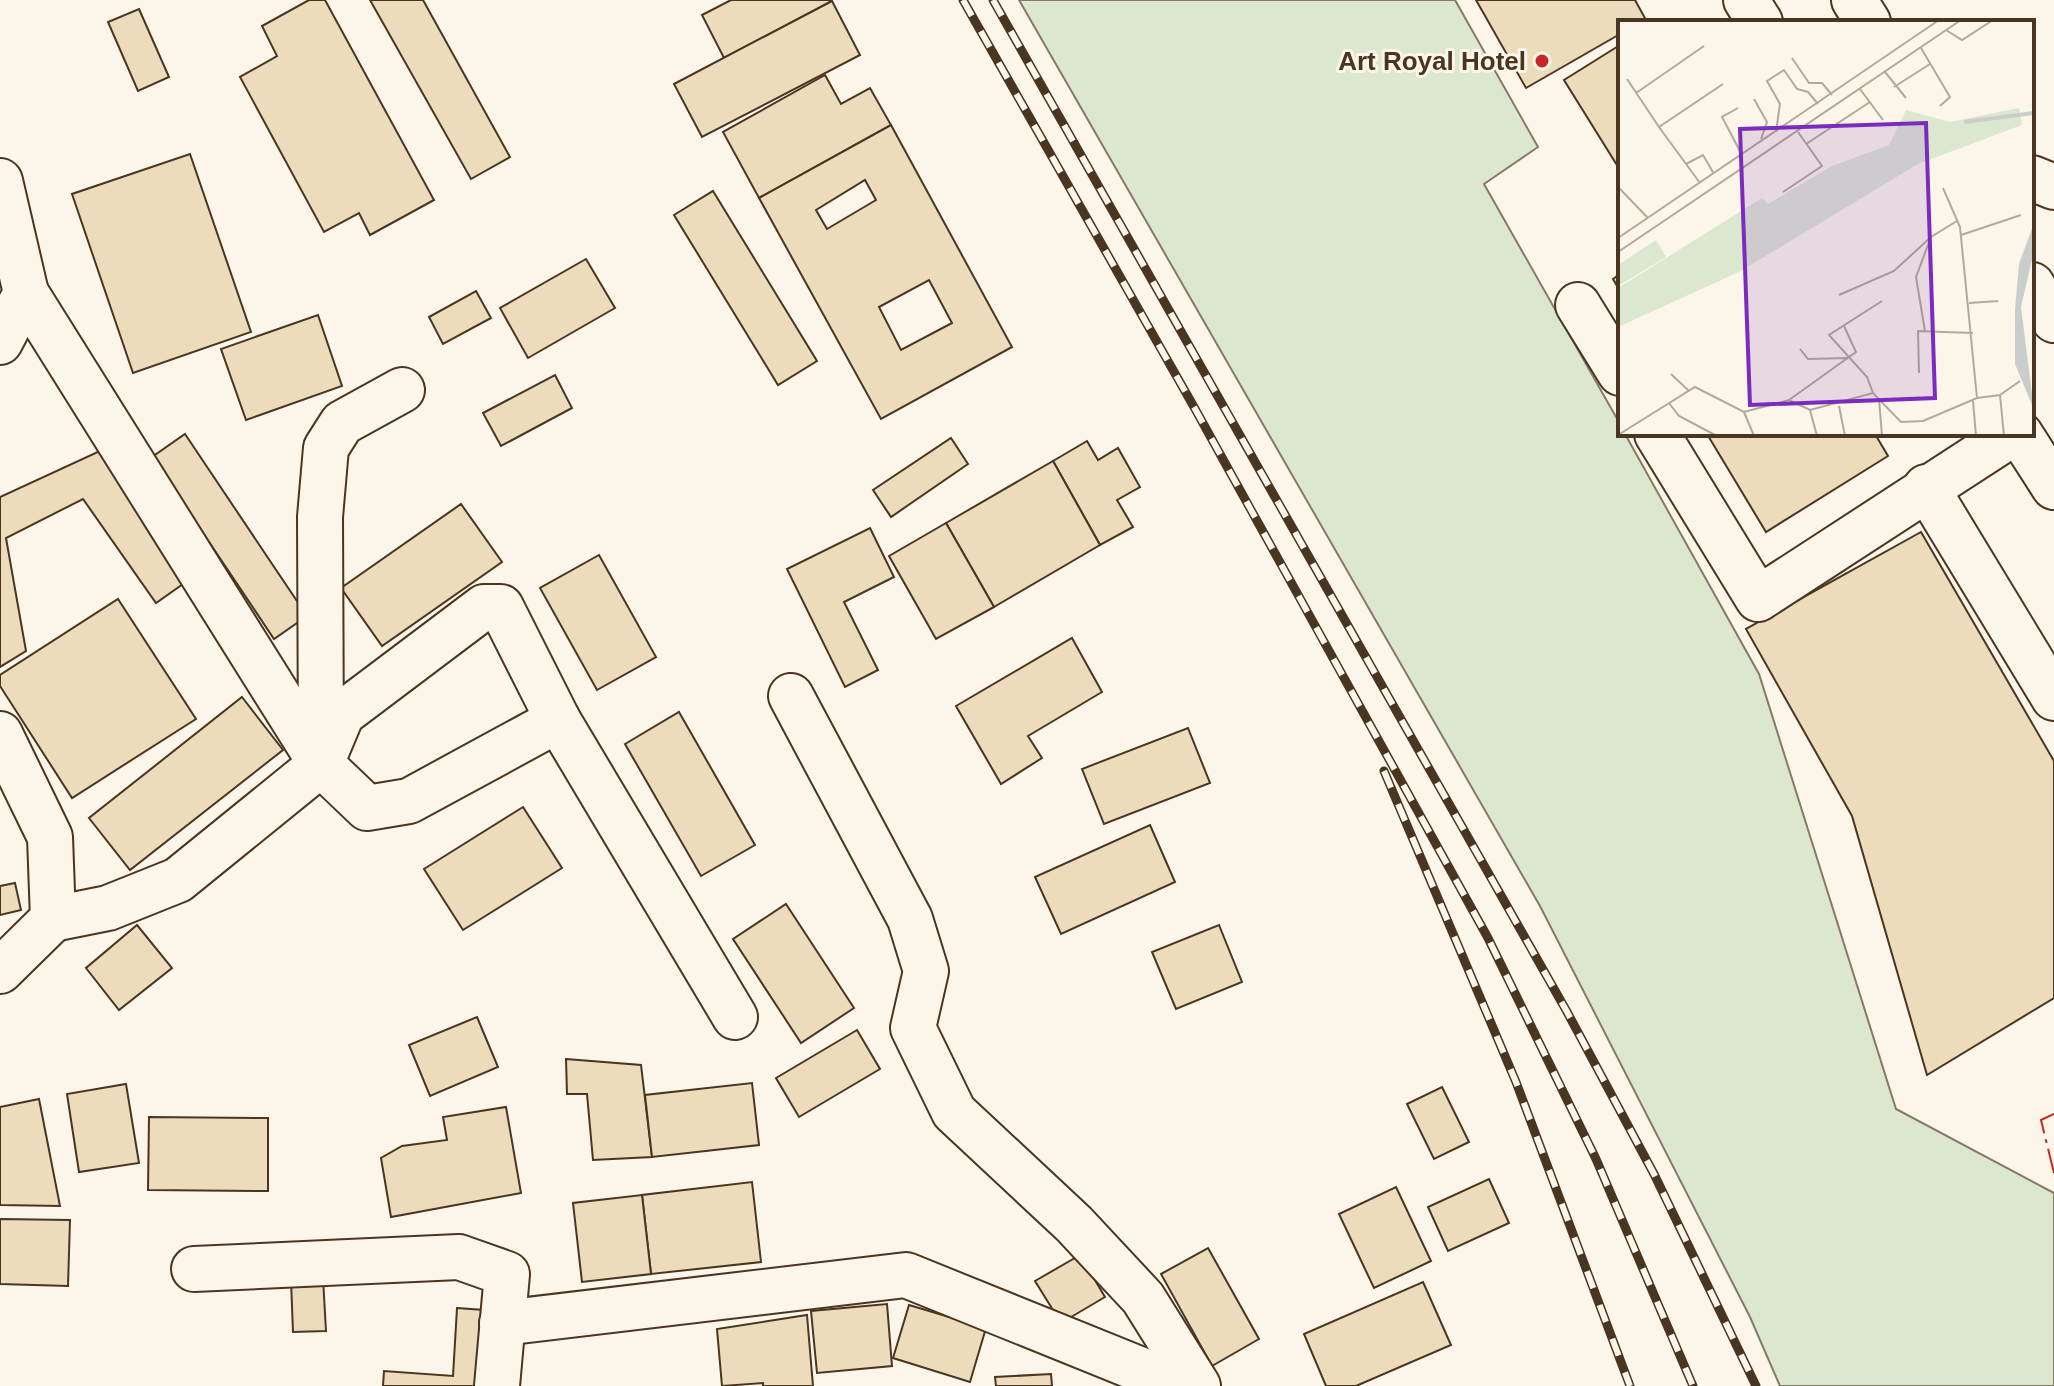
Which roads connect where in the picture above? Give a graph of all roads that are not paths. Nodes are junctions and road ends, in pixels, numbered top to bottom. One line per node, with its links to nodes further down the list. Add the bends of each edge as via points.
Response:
1 (1746, 0): 2 (main road)
2 (1759, 20)
3 (2034, 179): 5 (main road)
4 (0, 181): 9 (main road)
5 (2054, 187)
6 (2034, 273): 7 (main road)
7 (2054, 277)
8 (2034, 288): 11 (main road)
9 (26, 293): 12 (main road); 24 (main road)
10 (1578, 305): 13 (main road)
11 (2054, 320)
12 (0, 342)
13 (1618, 370)
14 (402, 390): 24 (main road, via 342,423 326,448 320,517)
15 (1658, 436): 18 (main road, via 1758,599)
16 (2009, 436): 18 (main road)
17 (2021, 436): 19 (main road)
18 (1926, 487): 21 (main road)
19 (2054, 487)
20 (791, 696): 32 (main road, via 910,919 926,971 913,1028 954,1112 1074,1224 1143,1298)
21 (2054, 698)
22 (558, 720): 24 (main road, via 409,801 367,808); 24 (main road, via 501,607 484,607 342,714); 27 (main road)
23 (0, 734): 25 (main road, via 50,837)
24 (321, 764): 25 (main road, via 178,880 108,908)
25 (53, 919): 26 (main road)
26 (3, 966)
27 (735, 1017)
28 (194, 1269): 29 (main road, via 459,1257 507,1274)
29 (502, 1323): 30 (main road); 31 (main road, via 906,1275)
30 (497, 1386)
31 (1181, 1386)
32 (1198, 1386)

